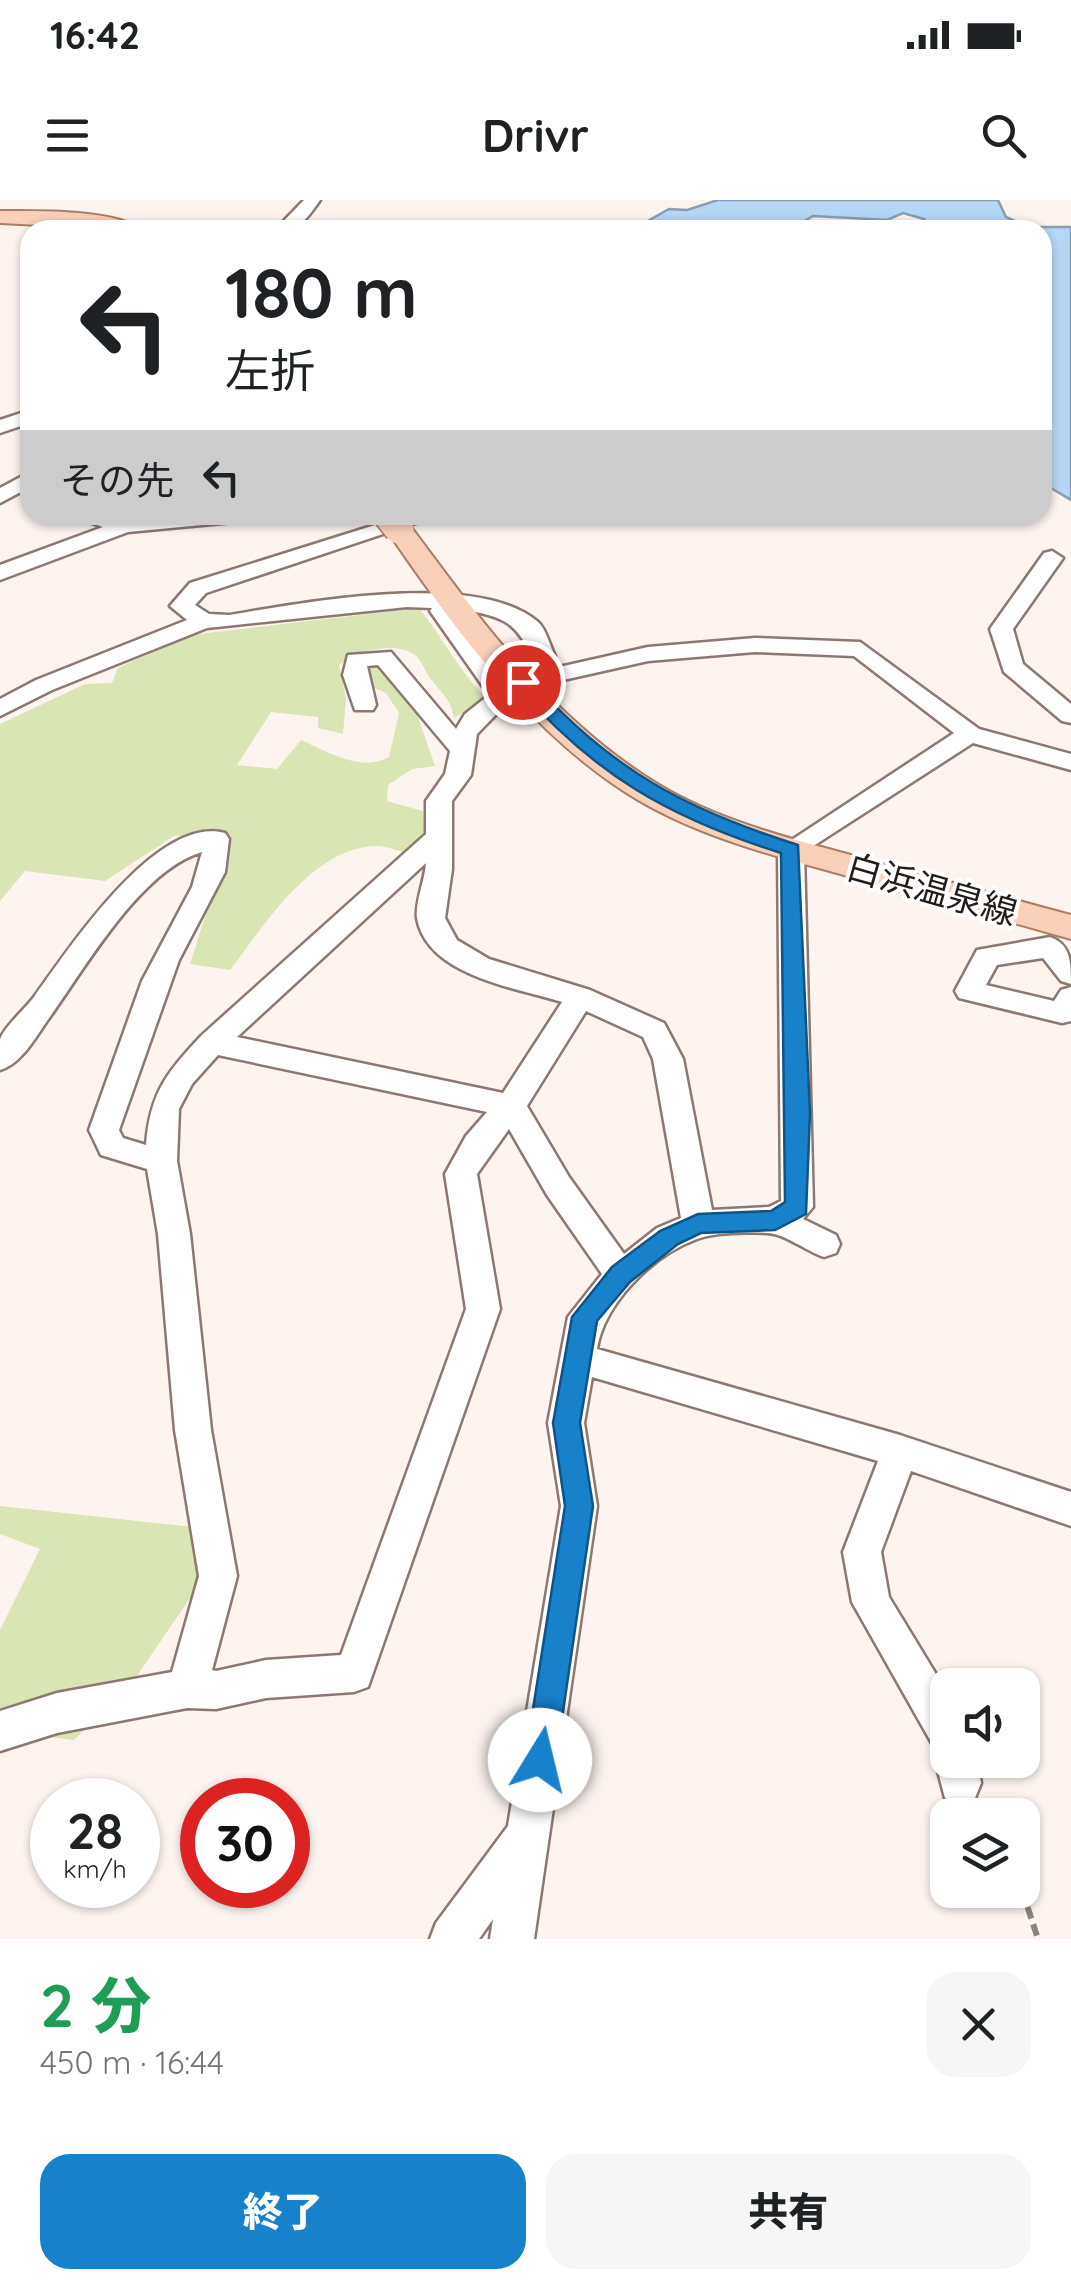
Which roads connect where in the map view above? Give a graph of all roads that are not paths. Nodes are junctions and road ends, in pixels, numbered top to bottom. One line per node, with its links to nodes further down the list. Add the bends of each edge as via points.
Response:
1 (0, 217): 2 (main road)
2 (75, 220)
3 (121, 525): 7 (street)
4 (136, 525): 7 (street)
5 (395, 525): 10 (main road, 白浜温泉線)
6 (397, 525): 11 (street, via 198,588 181,606)
7 (125, 526): 9 (street)
8 (1052, 558): 15 (street, via 1001,629 1002,640 1012,667)
9 (0, 572)
10 (452, 601): 11 (street); 12 (main road, 白浜温泉線); 12 (street, via 507,610 531,624 543,656)
11 (204, 622): 14 (street)
12 (520, 682): 16 (street, via 648,654 756,645 860,649); 17 (street, via 474,719); 20 (main road, 白浜温泉線, via 560,724 646,791)
13 (364, 704): 17 (street, via 356,660 383,657)
14 (0, 709)
15 (1071, 716)
16 (970, 734): 18 (street); 20 (street)
17 (462, 749): 19 (street, via 458,775 439,801)
18 (1071, 762)
19 (436, 839): 24 (street, via 431,918 446,946 479,966); 25 (street)
20 (791, 850): 21 (main road, 白浜温泉線); 29 (street, via 798,1207)
21 (1063, 927): 22 (street); 23 (street, via 987,956 969,991 1062,1013)
22 (1071, 974)
23 (1071, 996)
24 (580, 997): 27 (street); 30 (street, via 654,1030 668,1059)
25 (212, 1043): 27 (street); 28 (street, via 181,1077 164,1109)
26 (0, 1058): 28 (street, via 138,884 195,841 216,839 218,854 203,896 166,958 104,1130 112,1146)
27 (511, 1106): 32 (street); 36 (street, via 461,1174 484,1309 354,1674)
28 (160, 1161): 36 (street, via 218,1576)
29 (775, 1220): 30 (street); 31 (street)
30 (698, 1224): 32 (street)
31 (824, 1244)
32 (621, 1274): 33 (street, via 585,1317)
33 (578, 1358): 34 (street); 39 (street, via 566,1423 579,1506)
34 (900, 1451): 35 (street); 37 (street, via 862,1552 871,1602)
35 (1071, 1508)
36 (187, 1688): 38 (street)
37 (930, 1703)
38 (0, 1731)
39 (530, 1833): 40 (street); 41 (street)
40 (452, 1939)
41 (512, 1939)

